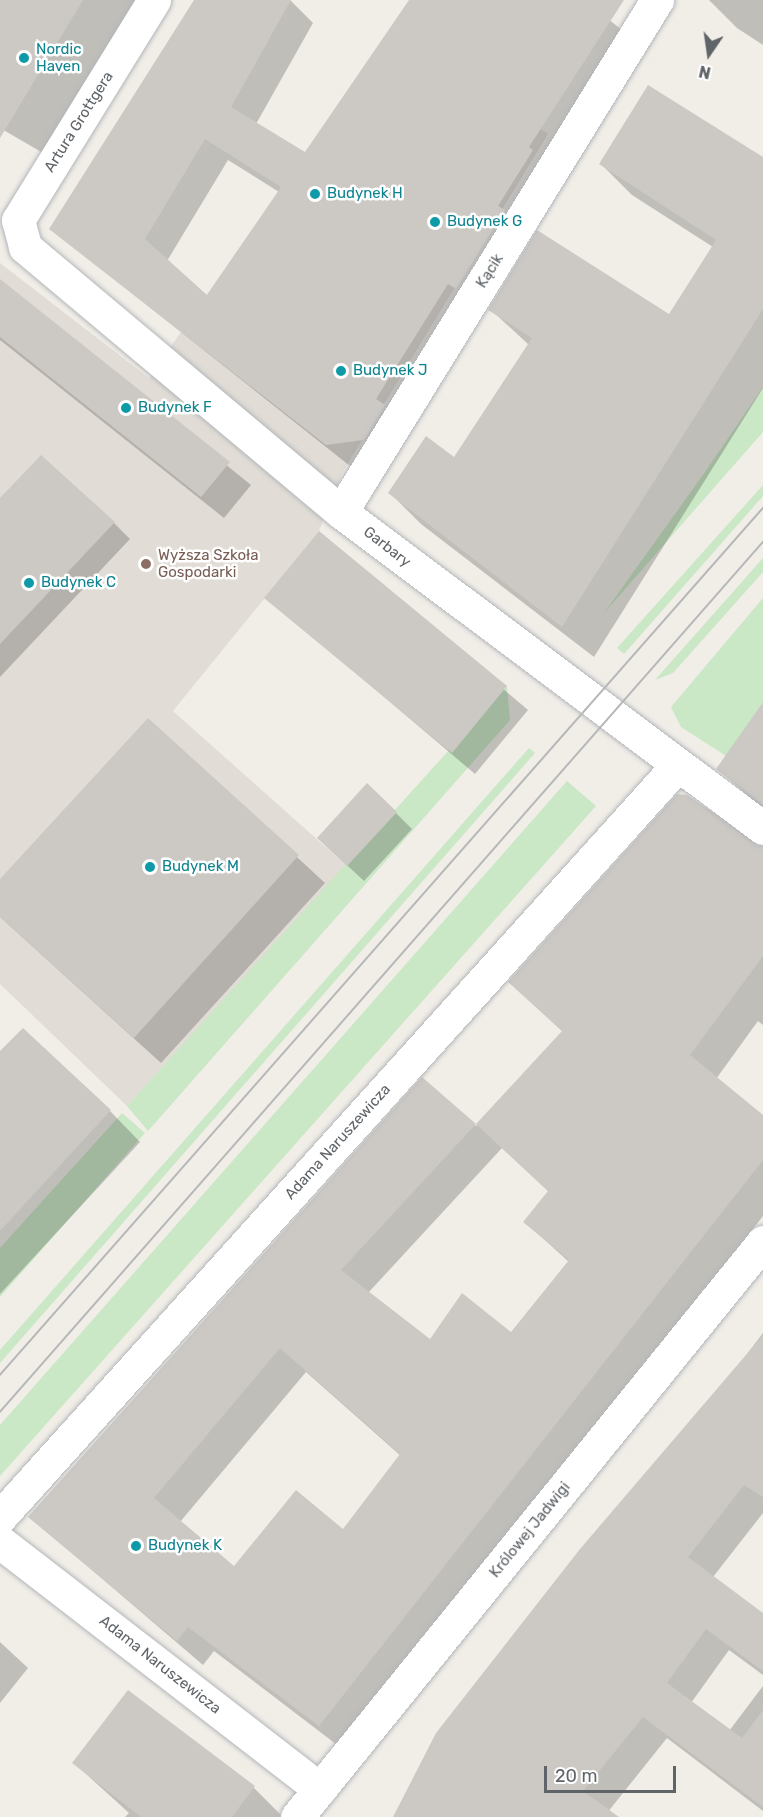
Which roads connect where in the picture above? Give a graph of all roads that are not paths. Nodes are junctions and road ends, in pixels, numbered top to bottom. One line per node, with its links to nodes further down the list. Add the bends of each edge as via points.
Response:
1 (154, 0): 3 (street, Artura Grottgera, via 18,220)
2 (657, 0): 4 (street, Kącik)
3 (25, 247): 4 (street, Garbary)
4 (341, 512): 5 (street, Garbary)
5 (676, 767): 6 (street, Garbary); 8 (street, Adama Naruszewicza)
6 (763, 828)
7 (763, 1242): 10 (street, Królowej Jadwigi)
8 (0, 1517)
9 (0, 1542): 10 (street, Adama Naruszewicza)
10 (320, 1789): 11 (street, Królowej Jadwigi)
11 (297, 1817)

